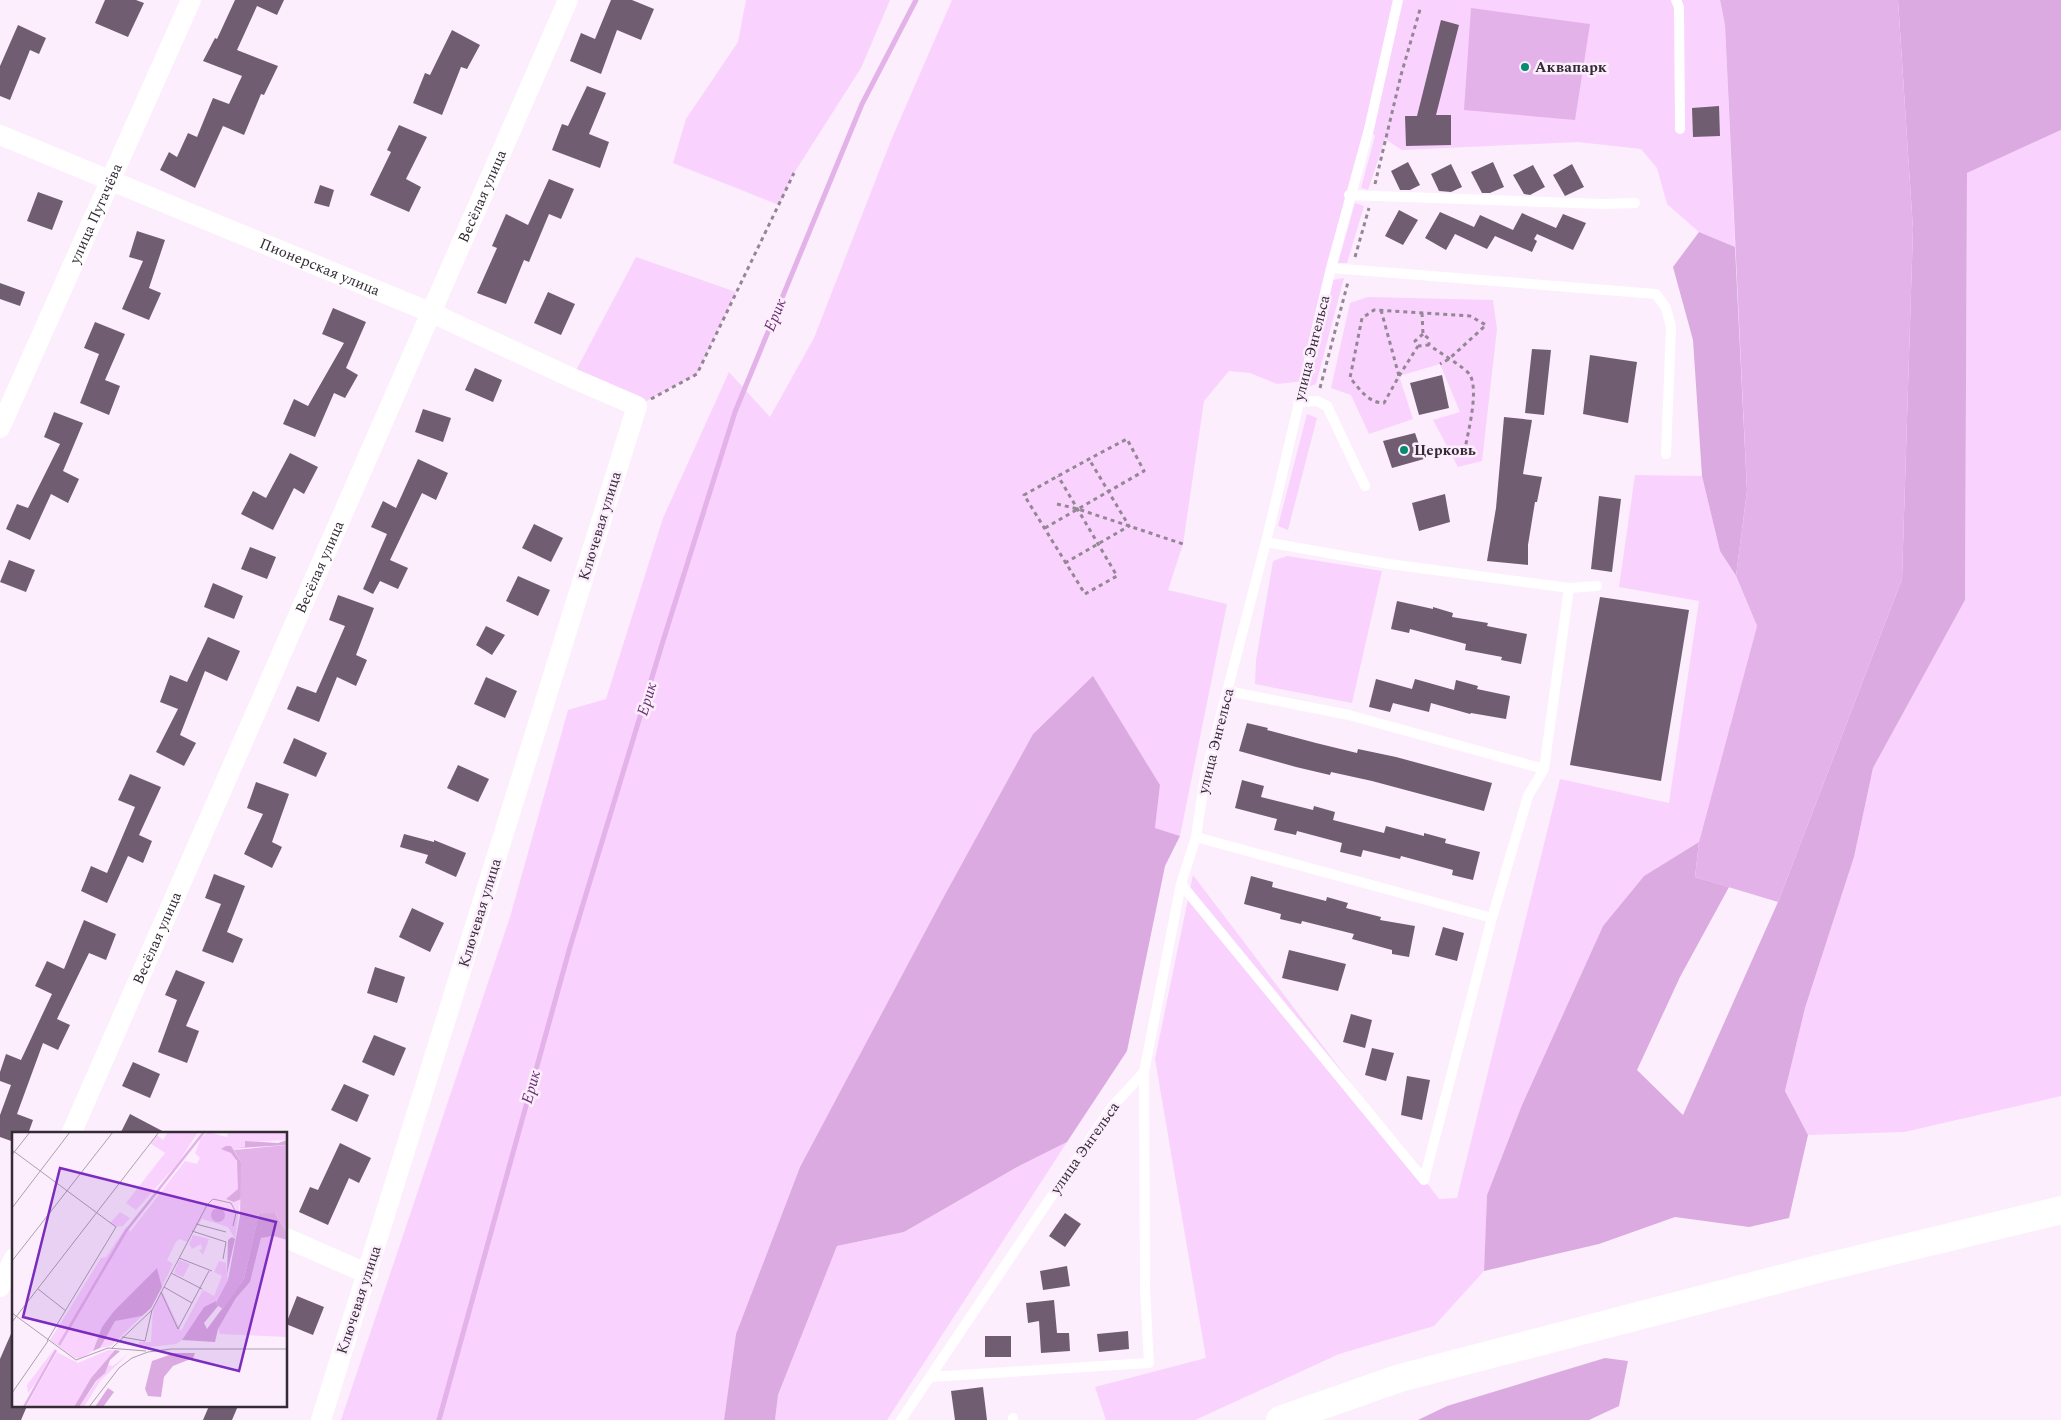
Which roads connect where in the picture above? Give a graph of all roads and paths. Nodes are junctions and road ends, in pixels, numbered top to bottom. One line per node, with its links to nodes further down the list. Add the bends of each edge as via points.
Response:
1 (191, 0): 8 (street, улица Пугачёва)
2 (568, 0): 13 (street, Весёлая улица)
3 (1398, 0): 9 (lane, улица Энгельса, via 1369,129)
4 (1676, 0): 5 (lane, via 1680,7)
5 (1680, 129)
6 (0, 136): 8 (street, Пионерская улица)
7 (794, 173): 22 (path, via 697,374)
8 (109, 181): 13 (street, Пионерская улица); 23 (street, улица Пугачёва)
9 (1349, 196): 10 (lane); 11 (lane, улица Энгельса)
10 (1635, 203)
11 (1331, 268): 21 (lane, улица Энгельса); 25 (lane, via 1656,294 1666,308 1671,327)
12 (1381, 310): 14 (path); 20 (path); 20 (path, via 1374,310 1362,318 1350,378 1369,399 1384,403)
13 (432, 313): 22 (street, Пионерская улица); 44 (street, Весёлая улица)
14 (1422, 313): 15 (path); 18 (path, via 1470,316 1486,325)
15 (1423, 334): 16 (path, via 1429,339); 17 (path, via 1415,341)
16 (1429, 345): 17 (path); 18 (path)
17 (1418, 346): 20 (path)
18 (1449, 359): 19 (path); 24 (path, via 1470,374 1473,386 1465,449)
19 (1440, 364)
20 (1399, 376)
21 (1298, 402): 28 (lane, via 1317,401 1327,406); 33 (lane, улица Энгельса)
22 (637, 406): 48 (street, Ключевая улица)
23 (0, 428)
24 (1448, 448)
25 (1666, 454)
26 (1089, 459): 27 (path); 30 (path, via 1126,439 1144,471); 31 (path)
27 (1058, 476): 30 (path); 32 (path, via 1024,495)
28 (1365, 486)
29 (1057, 504): 30 (path)
30 (1078, 509): 31 (path); 32 (path); 32 (path, via 1116,576 1084,594)
31 (1129, 526): 34 (path); 35 (path)
32 (1045, 528)
33 (1266, 542): 37 (lane, via 1389,564); 38 (lane, улица Энгельса)
34 (1183, 544)
35 (1065, 562)
36 (1597, 586): 37 (lane)
37 (1569, 588): 39 (lane)
38 (1228, 691): 39 (lane, via 1350,716); 40 (lane, улица Энгельса, via 1205,776)
39 (1544, 770): 42 (lane, via 1528,796)
40 (1196, 837): 41 (lane, улица Энгельса); 42 (lane)
41 (1181, 884): 42 (lane, via 1424,1180); 43 (lane, улица Энгельса)
42 (1492, 918)
43 (1144, 1072): 50 (lane, улица Энгельса, via 1111,1108); 50 (lane, via 1145,1290 1149,1363)
44 (72, 1132)
45 (2061, 1210): 53 (highway, via 1818,1269 1400,1378)
46 (288, 1239): 48 (street)
47 (12, 1262): 49 (street)
48 (368, 1274): 51 (street, Ключевая улица)
49 (0, 1287)
50 (930, 1377): 52 (lane, улица Энгельса)
51 (321, 1420)
52 (901, 1420)
53 (1280, 1420)

